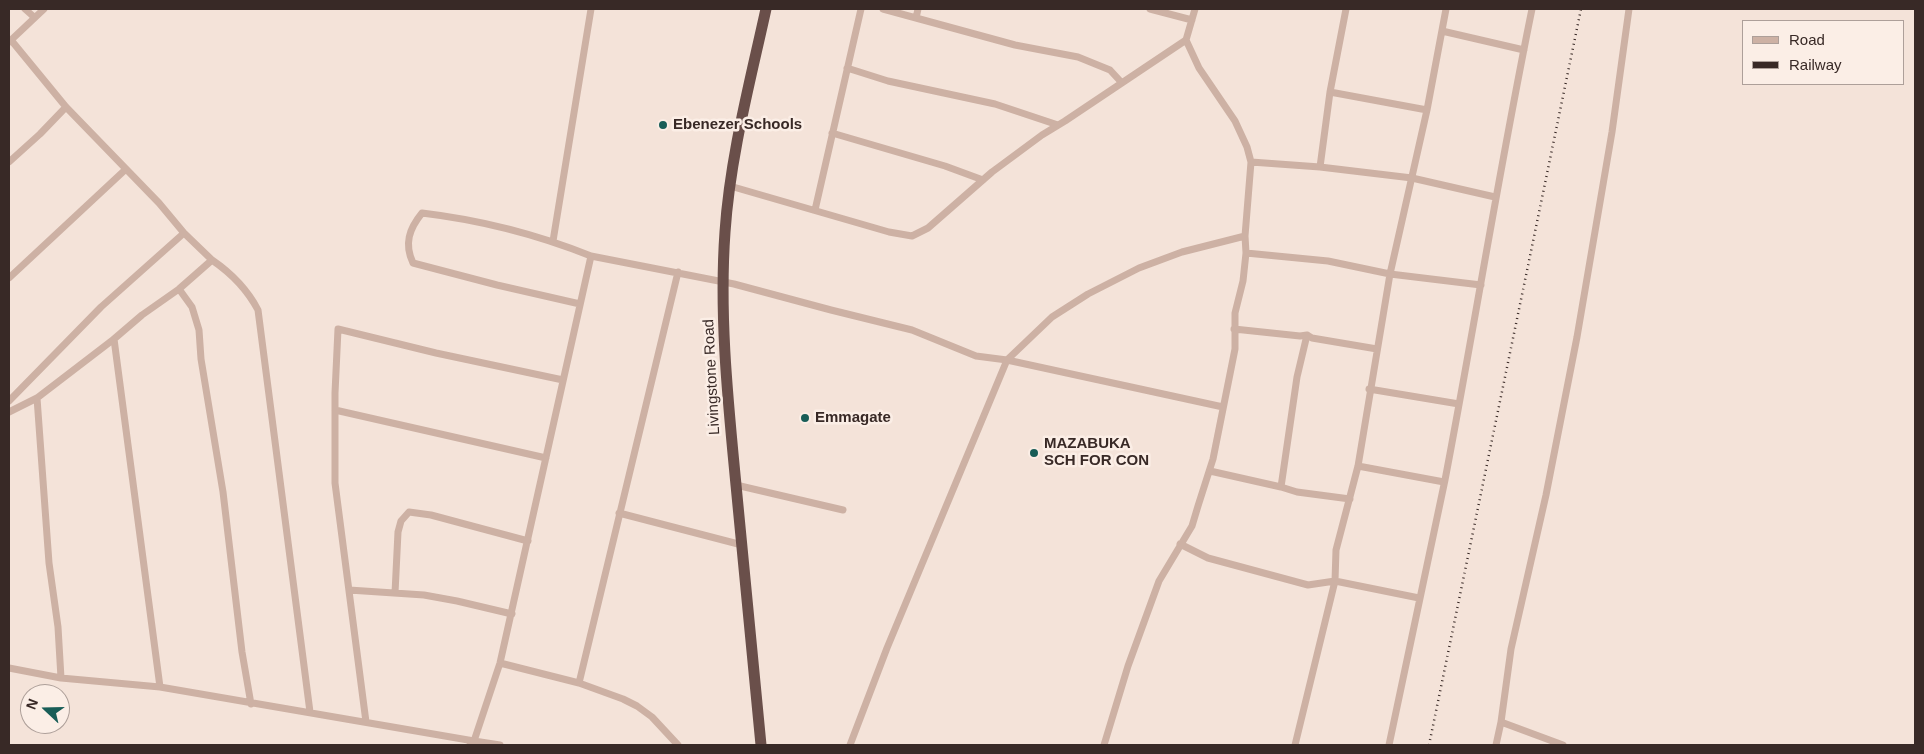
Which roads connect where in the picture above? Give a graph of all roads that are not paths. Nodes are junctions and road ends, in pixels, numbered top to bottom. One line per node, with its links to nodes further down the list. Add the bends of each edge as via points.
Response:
1 (25, 9): 14 (street)
2 (44, 9): 14 (street)
3 (591, 9): 39 (street)
4 (766, 9): 34 (highway, Livingstone Road)
5 (861, 9): 21 (street)
6 (883, 9): 15 (street)
7 (918, 9): 15 (street)
8 (1150, 9): 16 (street)
9 (1194, 9): 16 (street)
10 (1346, 9): 23 (street)
11 (1446, 9): 17 (street)
12 (1532, 9): 20 (street)
13 (1629, 9): 88 (street, via 1577,337 1511,648)
14 (34, 17): 19 (street)
15 (916, 18): 22 (street, via 1015,45 1078,57 1110,70)
16 (1192, 20): 18 (street)
17 (1442, 31): 20 (street); 25 (street)
18 (1186, 40): 22 (street); 29 (street, via 1199,68 1235,121 1248,147)
19 (10, 41): 24 (street)
20 (1524, 50): 35 (street)
21 (847, 68): 26 (street, via 888,81 995,104); 27 (street)
22 (1122, 83): 26 (street)
23 (1330, 92): 25 (street); 30 (street)
24 (66, 107): 28 (street); 31 (street)
25 (1428, 110): 32 (street)
26 (1058, 125): 33 (street)
27 (832, 133): 33 (street); 36 (street)
28 (9, 162)
29 (1251, 162): 30 (street); 38 (street)
30 (1320, 168): 32 (street)
31 (126, 169): 37 (street); 45 (street)
32 (1412, 178): 35 (street); 44 (street)
33 (983, 180): 36 (street, via 928,228 912,236)
34 (730, 186): 36 (street); 46 (highway, Livingstone Road)
35 (1495, 196): 47 (street)
36 (815, 210)
37 (184, 233): 42 (street); 58 (street, via 101,307)
38 (1245, 236): 40 (street); 54 (street, via 1182,252 1139,268 1096,290 1052,317)
39 (553, 241): 41 (street); 49 (street, via 472,220 422,213 415,222 408,252 413,263)
40 (1246, 253): 44 (street, via 1328,261); 50 (street)
41 (591, 256): 43 (street); 49 (street)
42 (212, 260): 48 (street); 86 (street, via 238,281 258,310)
43 (678, 272): 46 (street); 71 (street)
44 (1390, 274): 47 (street); 53 (street)
45 (9, 278)
46 (722, 281): 54 (street, via 912,330 976,356); 67 (highway, Livingstone Road, via 728,413)
47 (1481, 285): 59 (street)
48 (179, 289): 52 (street); 85 (street, via 192,308 199,330)
49 (580, 304): 55 (street)
50 (1234, 329): 51 (street); 60 (street, via 1235,349)
51 (1307, 335): 53 (street); 68 (street, via 1297,378)
52 (114, 339): 57 (street); 84 (street)
53 (1377, 349): 56 (street)
54 (1008, 360): 60 (street); 93 (street, via 886,648)
55 (563, 380): 61 (street, via 338,329); 63 (street)
56 (1370, 389): 59 (street); 64 (street)
57 (37, 398): 62 (street); 82 (street)
58 (9, 401)
59 (1459, 404): 66 (street)
60 (1223, 408): 65 (street)
61 (335, 410): 63 (street); 76 (street, via 335,483)
62 (9, 412)
63 (546, 458): 72 (street)
64 (1358, 466): 66 (street); 69 (street)
65 (1210, 470): 68 (street); 74 (street, via 1192,526)
66 (1444, 482): 78 (street)
67 (736, 485): 70 (street); 73 (highway, Livingstone Road)
68 (1281, 487): 69 (street)
69 (1350, 499): 75 (street, via 1336,550)
70 (843, 510)
71 (619, 513): 73 (street); 83 (street)
72 (528, 541): 77 (street, via 409,512 401,521 398,532); 79 (street)
73 (742, 544): 92 (highway, Livingstone Road)
74 (1180, 544): 75 (street, via 1208,558 1308,585); 94 (street, via 1159,581)
75 (1334, 581): 78 (street); 95 (street)
76 (349, 590): 77 (street); 87 (street)
77 (395, 593): 79 (street, via 424,595)
78 (1419, 598): 96 (street)
79 (512, 614): 80 (street)
80 (500, 663): 83 (street); 89 (street)
81 (9, 668): 82 (street)
82 (61, 678): 84 (street)
83 (579, 682): 91 (street, via 637,706)
84 (160, 687): 85 (street)
85 (251, 704): 86 (street)
86 (310, 712): 87 (street)
87 (366, 722): 89 (street)
88 (1501, 722): 97 (street); 98 (street)
89 (472, 743): 90 (street)
90 (500, 745)
91 (678, 745)
92 (761, 745)
93 (850, 745)
94 (1104, 745)
95 (1294, 745)
96 (1389, 745)
97 (1496, 745)
98 (1564, 745)

